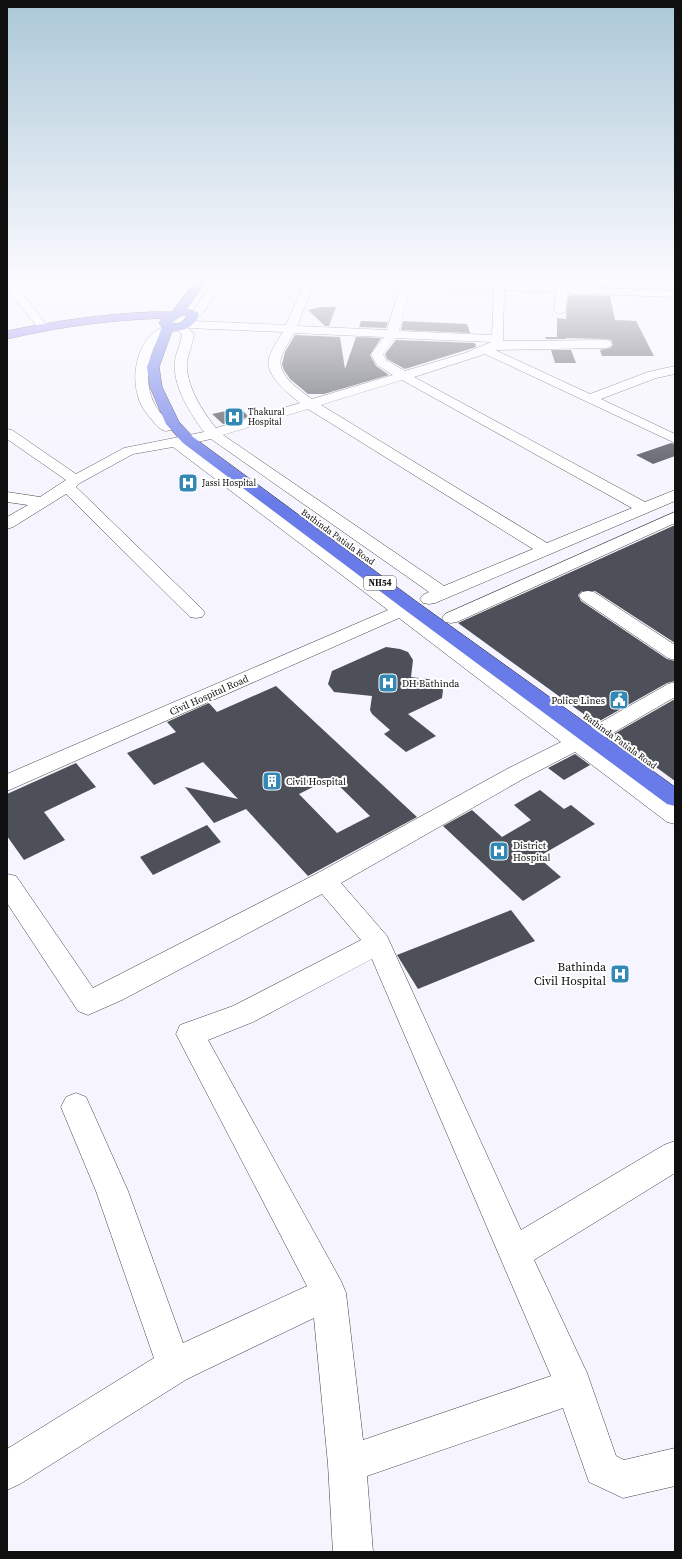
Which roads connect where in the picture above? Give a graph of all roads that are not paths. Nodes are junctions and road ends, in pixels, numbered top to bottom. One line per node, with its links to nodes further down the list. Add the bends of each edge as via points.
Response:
1 (160, 355): 14 (highway, NH54, via 153,367 156,387)
2 (183, 355): 17 (street, via 181,365 183,381 200,417)
3 (276, 355): 12 (street, via 274,368 285,384)
4 (378, 355): 9 (street, via 381,362)
5 (466, 355): 9 (street)
6 (511, 355): 11 (street)
7 (675, 370): 8 (street)
8 (652, 375): 10 (street); 11 (street)
9 (404, 376): 12 (street); 25 (street)
10 (675, 384)
11 (589, 399): 15 (street)
12 (311, 405): 17 (street); 28 (street)
13 (669, 422): 15 (street)
14 (174, 424): 17 (highway, NH54); 19 (street, via 138,442)
15 (652, 428): 18 (street)
16 (7, 433): 20 (street)
17 (194, 438): 19 (street); 30 (highway, NH54); 30 (street)
18 (675, 439)
19 (129, 451): 20 (street)
20 (71, 484): 23 (street); 32 (street)
21 (675, 495): 25 (street)
22 (7, 497): 23 (street)
23 (43, 502): 27 (street)
24 (675, 503): 30 (street)
25 (644, 508): 28 (street)
26 (675, 517): 31 (street)
27 (7, 524)
28 (546, 550): 30 (street)
29 (588, 596): 34 (street)
30 (428, 603): 31 (street); 33 (highway, Bathinda Patiala Road / NH54); 36 (street); 38 (street, Civil Hospital Road)
31 (468, 610): 33 (street)
32 (196, 613)
33 (450, 618): 36 (highway, Bathinda Patiala Road / NH54)
34 (675, 654)
35 (675, 688): 36 (street)
36 (591, 737): 37 (highway, Bathinda Patiala Road / NH54); 39 (highway, NH54); 40 (street); 41 (street, via 515,774)
37 (675, 781)
38 (7, 783)
39 (675, 798)
40 (675, 816)
41 (325, 881): 42 (street, via 88,1003); 43 (street)
42 (7, 882)
43 (378, 943): 46 (street); 47 (street, via 243,1014 190,1034)
44 (76, 1107): 48 (street, via 112,1191)
45 (675, 1156): 46 (street)
46 (514, 1253): 49 (street)
47 (329, 1293): 48 (street); 50 (street)
48 (174, 1366): 52 (street)
49 (574, 1386): 50 (street); 51 (street, via 602,1469 623,1480)
50 (347, 1464): 53 (street)
51 (675, 1467)
52 (7, 1471)
53 (352, 1552)

